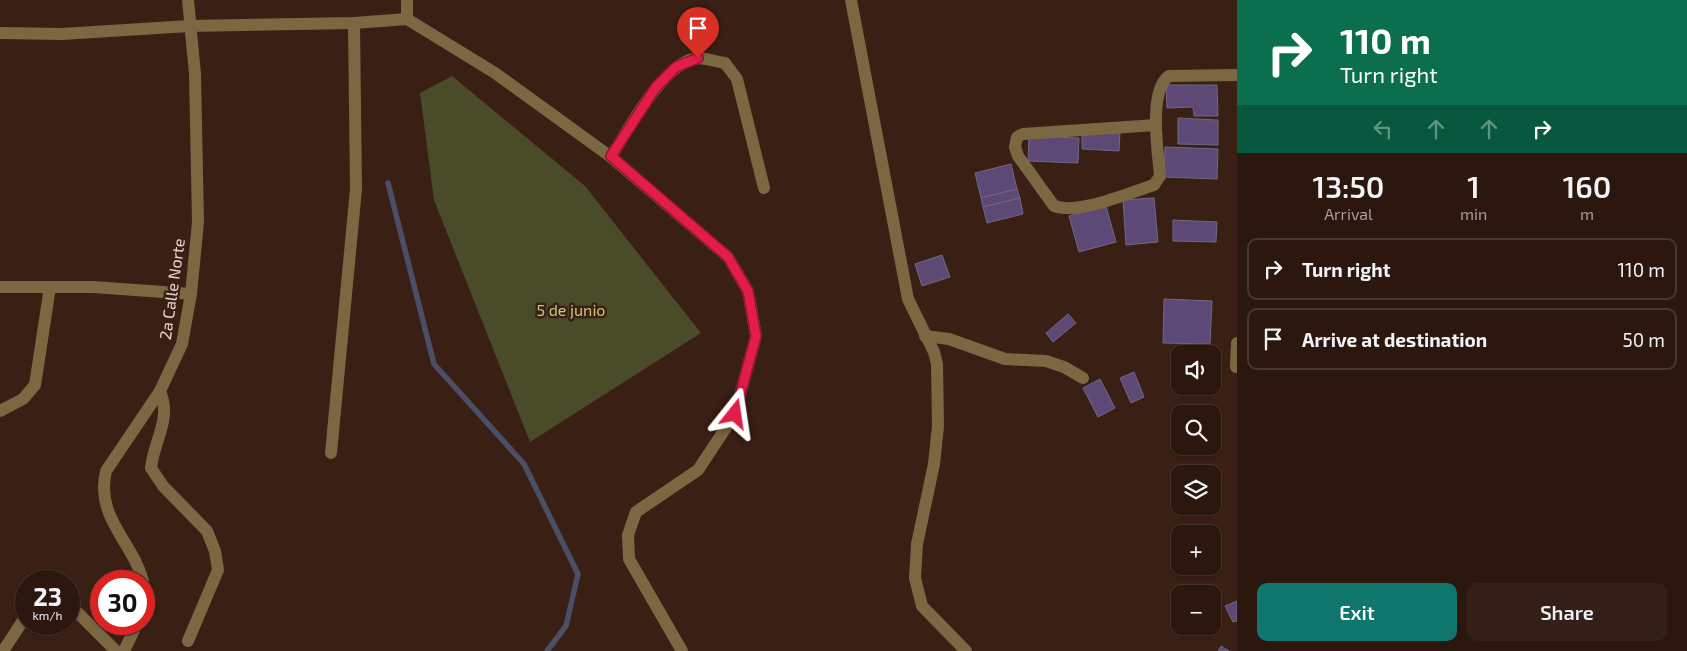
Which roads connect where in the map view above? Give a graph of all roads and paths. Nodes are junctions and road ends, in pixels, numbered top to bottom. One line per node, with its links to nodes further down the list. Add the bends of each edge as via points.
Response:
1 (188, 0): 6 (street, 2a Calle Norte)
2 (407, 0): 4 (street)
3 (851, 0): 15 (street, via 902,272 908,299)
4 (407, 19): 5 (street); 10 (street, via 496,73)
5 (354, 23): 6 (street); 21 (street, via 356,189)
6 (189, 26): 7 (street, via 62,34); 14 (street, 2a Calle Norte, via 196,74 198,222)
7 (0, 33)
8 (1237, 75): 9 (street, via 1169,76 1159,87)
9 (1156, 125): 9 (street, via 1023,134 1016,137 1015,147 1054,206 1076,209 1158,182)
10 (611, 156): 11 (street, via 656,87 676,67 698,58 725,63 737,79); 30 (street, via 728,257 748,291 756,336 735,414 698,470 636,512 628,535 629,560)
11 (764, 188)
12 (0, 286): 13 (street)
13 (50, 287): 14 (street); 20 (street, via 35,385 23,399)
14 (191, 294): 19 (street, 2a Calle Norte, via 182,344)
15 (925, 336): 18 (street, via 950,339 1005,359 1046,361); 31 (street, via 937,364 938,426 934,464 917,544 915,578 922,606)
16 (1237, 343): 17 (street)
17 (1236, 367)
18 (1083, 378)
19 (160, 390): 22 (street, 2a Calle Norte, via 106,471 103,484 104,502); 26 (street, via 166,411 151,468 158,481 207,531 218,570)
20 (0, 411)
21 (331, 453)
22 (140, 570)
23 (80, 615): 28 (street)
24 (15, 633): 27 (street)
25 (132, 635): 29 (street)
26 (188, 641)
27 (3, 651)
28 (116, 651)
29 (124, 651)
30 (682, 651)
31 (966, 651)

